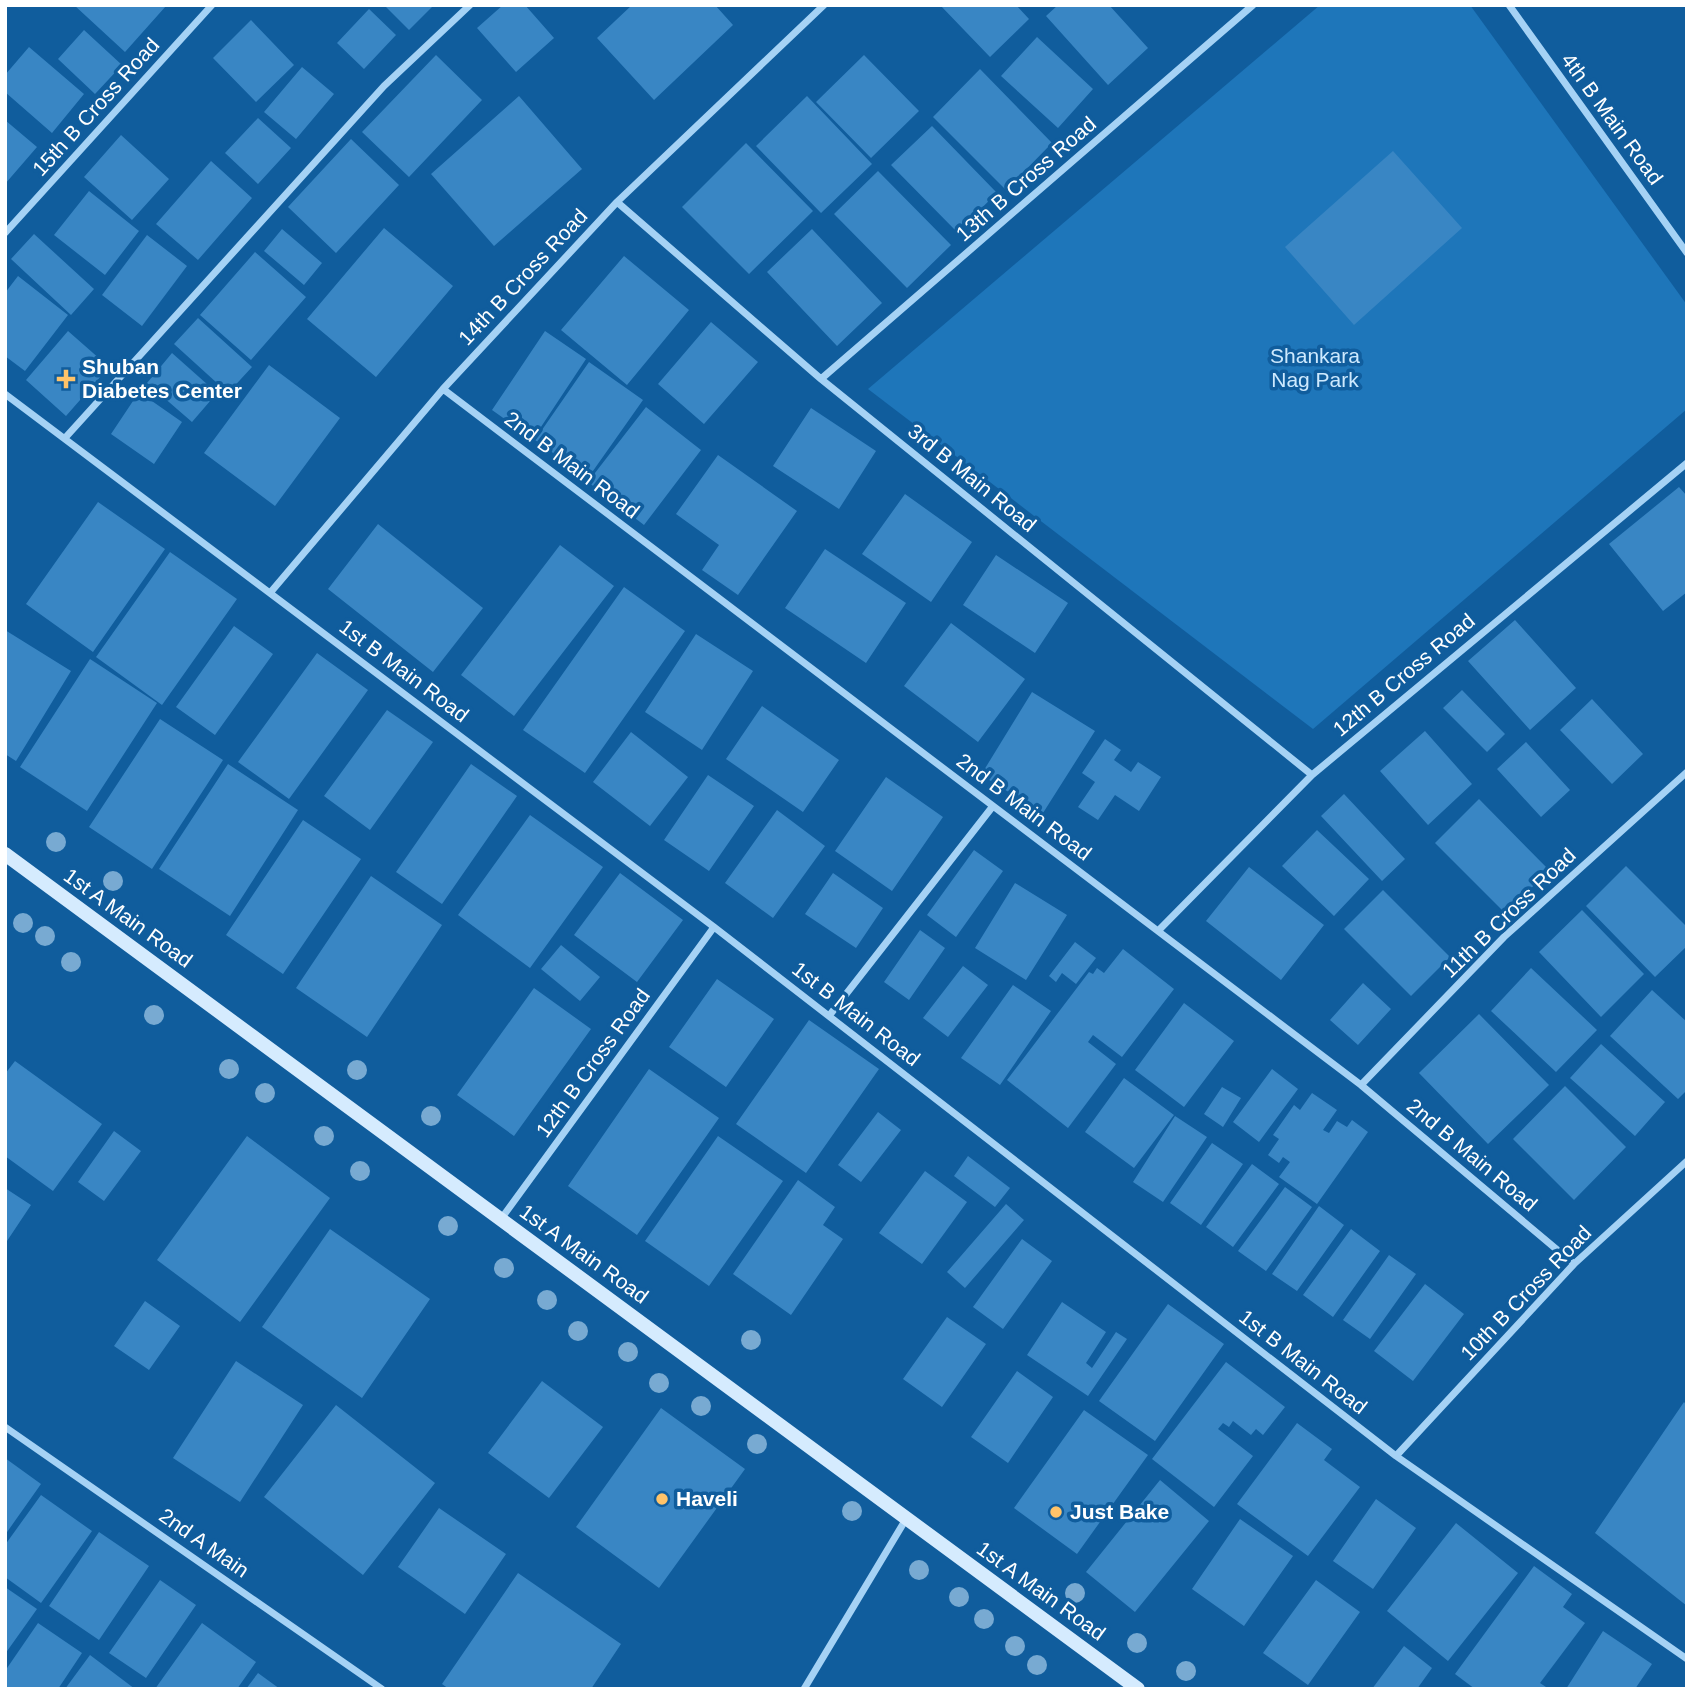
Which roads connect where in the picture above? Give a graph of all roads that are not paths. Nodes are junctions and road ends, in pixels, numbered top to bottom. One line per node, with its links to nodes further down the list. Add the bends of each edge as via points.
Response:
1 (212, 5): 7 (street, 15th B Cross Road)
2 (470, 5): 12 (street, via 384,86)
3 (824, 5): 6 (street, 14th B Cross Road)
4 (1254, 5): 9 (street, 13th B Cross Road)
5 (1510, 5): 8 (street, 4th B Main Road)
6 (617, 202): 9 (street, 3rd B Main Road); 10 (street, 14th B Cross Road)
7 (5, 233)
8 (1687, 253)
9 (821, 379): 16 (street, 3rd B Main Road)
10 (443, 389): 14 (street, 14th B Cross Road); 17 (street, 2nd B Main Road)
11 (5, 394): 12 (street, 1st B Main Road)
12 (65, 438): 14 (street, 1st B Main Road)
13 (1687, 463): 16 (street, 12th B Cross Road)
14 (270, 593): 19 (street, 1st B Main Road)
15 (1687, 772): 22 (street, 11th B Cross Road, via 1504,937)
16 (1311, 775): 20 (street, 12th B Cross Road)
17 (993, 806): 20 (street, 2nd B Main Road); 21 (street)
18 (5, 854): 24 (street, 1st A Main Road)
19 (714, 927): 21 (street, 1st B Main Road); 24 (street, 12th B Cross Road)
20 (1158, 931): 22 (street, 2nd B Main Road)
21 (829, 1016): 27 (street, 1st B Main Road)
22 (1361, 1085): 25 (street, 2nd B Main Road)
23 (1687, 1161): 25 (street, 10th B Cross Road)
24 (501, 1219): 28 (street, 1st A Main Road)
25 (1574, 1264): 27 (street, 10th B Cross Road)
26 (5, 1427): 30 (street, 2nd A Main)
27 (1396, 1456): 29 (street, 1st B Main Road)
28 (906, 1518): 31 (street); 32 (street, 1st A Main Road)
29 (1687, 1659)
30 (382, 1689)
31 (804, 1689)
32 (1138, 1689)

